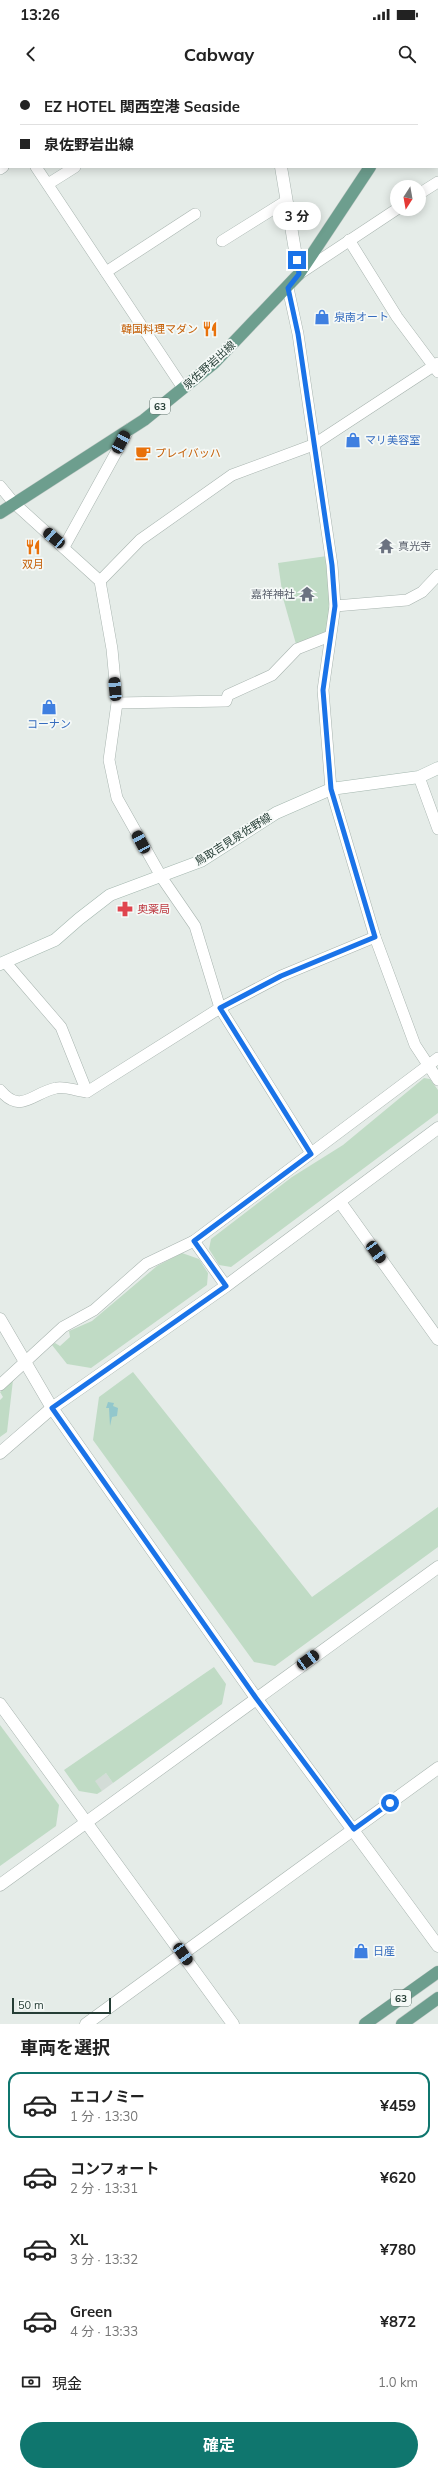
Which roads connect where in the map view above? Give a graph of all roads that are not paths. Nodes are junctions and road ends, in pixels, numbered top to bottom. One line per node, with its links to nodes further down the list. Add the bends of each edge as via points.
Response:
1 (37, 168): 6 (street)
2 (73, 168): 6 (street)
3 (281, 168): 8 (street)
4 (369, 168): 14 (main road, 泉佐野岩出線 / 63)
5 (438, 182): 7 (street)
6 (48, 184): 13 (street)
7 (426, 190)
8 (286, 201): 12 (street); 14 (street)
9 (390, 213): 11 (street)
10 (195, 214): 13 (street)
11 (348, 240): 14 (street); 16 (street, via 397,317)
12 (222, 241)
13 (106, 272): 17 (street)
14 (299, 274): 15 (main road, 泉佐野岩出線 / 63)
15 (288, 288): 17 (main road, 泉佐野岩出線 / 63, via 214,363); 19 (street, via 298,334)
16 (437, 367): 19 (street)
17 (183, 388): 18 (main road, 泉佐野岩出線 / 63)
18 (128, 429): 21 (main road, 泉佐野岩出線 / 63); 23 (street)
19 (313, 446): 25 (street, via 232,475 140,540); 26 (street, via 332,565)
20 (0, 486): 21 (street)
21 (14, 503): 22 (main road, 泉佐野岩出線 / 63); 23 (street)
22 (0, 513)
23 (64, 547): 25 (street)
24 (438, 575): 26 (street, via 422,592 407,600)
25 (100, 582): 28 (street, via 112,649)
26 (335, 606): 27 (street)
27 (330, 636): 28 (street, via 297,648 272,675 228,695 226,701); 31 (street, via 323,690)
28 (116, 703): 33 (street, via 109,760 117,798)
29 (438, 768): 30 (street, 鳥取吉見泉佐野線)
30 (419, 776): 31 (street, 鳥取吉見泉佐野線); 32 (street)
31 (331, 789): 33 (street, 鳥取吉見泉佐野線, via 276,813 201,861); 34 (street)
32 (438, 829)
33 (162, 878): 35 (street, 鳥取吉見泉佐野線, via 110,896 56,940); 36 (street, via 199,936)
34 (375, 937): 36 (street, via 281,976); 38 (street, via 415,1045)
35 (3, 964): 41 (street, via 61,1027)
36 (220, 1008): 41 (street); 43 (street)
37 (438, 1058): 38 (street)
38 (427, 1065): 39 (street); 43 (street)
39 (438, 1080)
40 (0, 1090): 41 (street, via 9,1101 19,1103 57,1087)
41 (87, 1092)
42 (438, 1128): 44 (street)
43 (311, 1154): 45 (street)
44 (340, 1202): 46 (street); 48 (street)
45 (194, 1241): 46 (street); 49 (street, via 146,1264 94,1310 63,1327)
46 (226, 1286): 51 (street)
47 (0, 1319): 49 (street)
48 (438, 1339)
49 (25, 1362): 50 (street); 51 (street)
50 (0, 1384)
51 (52, 1408): 52 (street); 54 (street)
52 (0, 1453)
53 (438, 1567): 54 (street)
54 (256, 1698): 57 (street); 58 (street)
55 (0, 1704): 57 (street)
56 (438, 1768): 58 (street)
57 (86, 1822): 59 (street); 61 (street)
58 (354, 1829): 60 (street); 61 (street)
59 (0, 1885)
60 (438, 1946)
61 (183, 1954): 64 (street); 65 (street)
62 (438, 1972): 66 (main road, 63)
63 (438, 1998): 67 (main road, 63)
64 (86, 2024)
65 (233, 2024)
66 (364, 2024)
67 (402, 2024)

